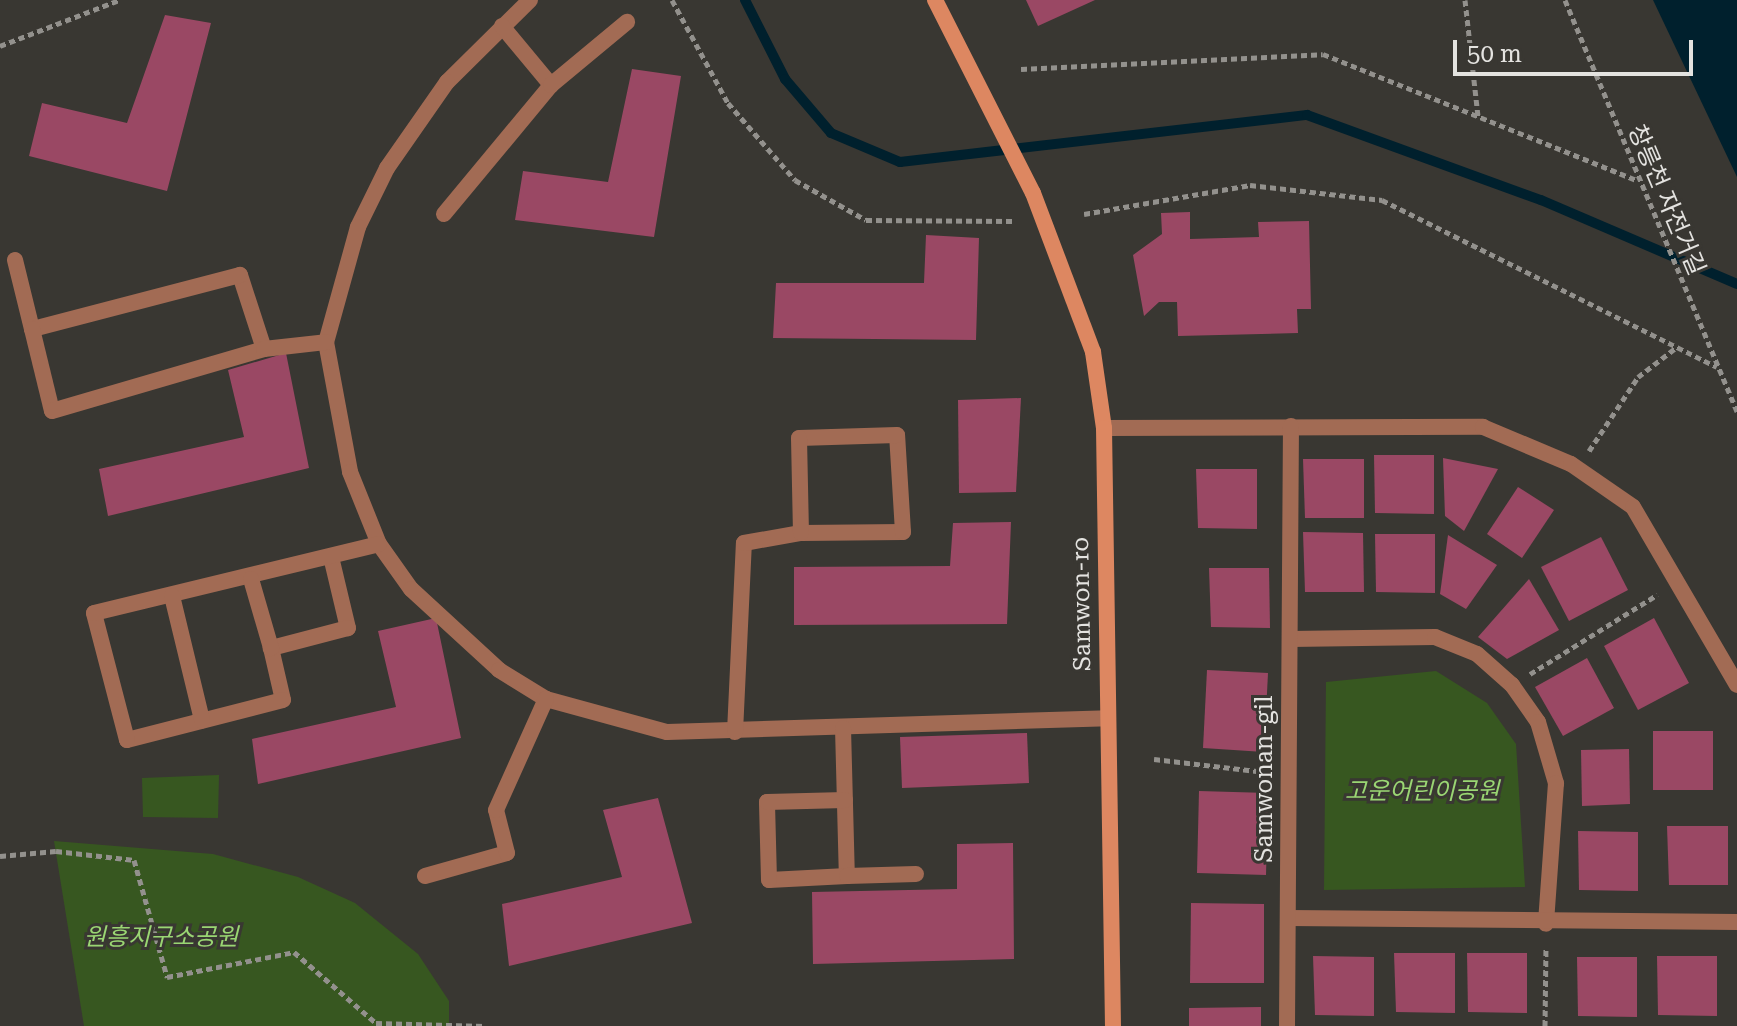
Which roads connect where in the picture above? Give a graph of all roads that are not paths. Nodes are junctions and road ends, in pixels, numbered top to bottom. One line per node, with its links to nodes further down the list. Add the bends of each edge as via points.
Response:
1 (530, 0): 4 (street)
2 (935, 0): 12 (main road, Samwon-ro, via 1033,193 1093,352)
3 (627, 22): 5 (street)
4 (502, 26): 5 (street); 9 (street, via 438,93 387,168 358,227)
5 (551, 85): 6 (street)
6 (444, 214)
7 (15, 260): 8 (street)
8 (32, 329): 10 (street, via 240,275); 10 (street, via 52,411)
9 (326, 342): 10 (street); 14 (street, via 350,472)
10 (264, 349)
11 (1291, 426): 12 (street); 18 (street, Samwonan-gil); 20 (street, via 1483,427 1579,469 1633,507 1682,580)
12 (1104, 428): 22 (main road, Samwon-ro)
13 (801, 533): 13 (street, via 903,532 897,435 799,438); 25 (street, via 744,543)
14 (379, 544): 15 (street); 21 (street, via 457,634)
15 (332, 561): 16 (street); 19 (street, via 348,628)
16 (251, 579): 17 (street); 19 (street)
17 (172, 596): 23 (street); 23 (street, via 94,613 127,740)
18 (1290, 639): 30 (street, Samwonan-gil); 32 (street, via 1435,637 1477,654 1512,685 1538,722 1556,783)
19 (271, 648): 23 (street, via 283,700)
20 (1737, 685)
21 (546, 699): 25 (street, via 667,732); 28 (street, via 496,810 507,853)
22 (1108, 718): 24 (street); 33 (main road, Samwon-ro)
23 (202, 720)
24 (843, 728): 25 (street); 26 (street)
25 (735, 732)
26 (845, 800): 29 (street); 29 (street, via 767,802 769,880)
27 (916, 874): 29 (street)
28 (425, 876)
29 (847, 876)
30 (1288, 918): 32 (street); 34 (street, Samwonan-gil)
31 (1737, 922): 32 (street)
32 (1546, 924)
33 (1113, 1026)
34 (1287, 1026)

